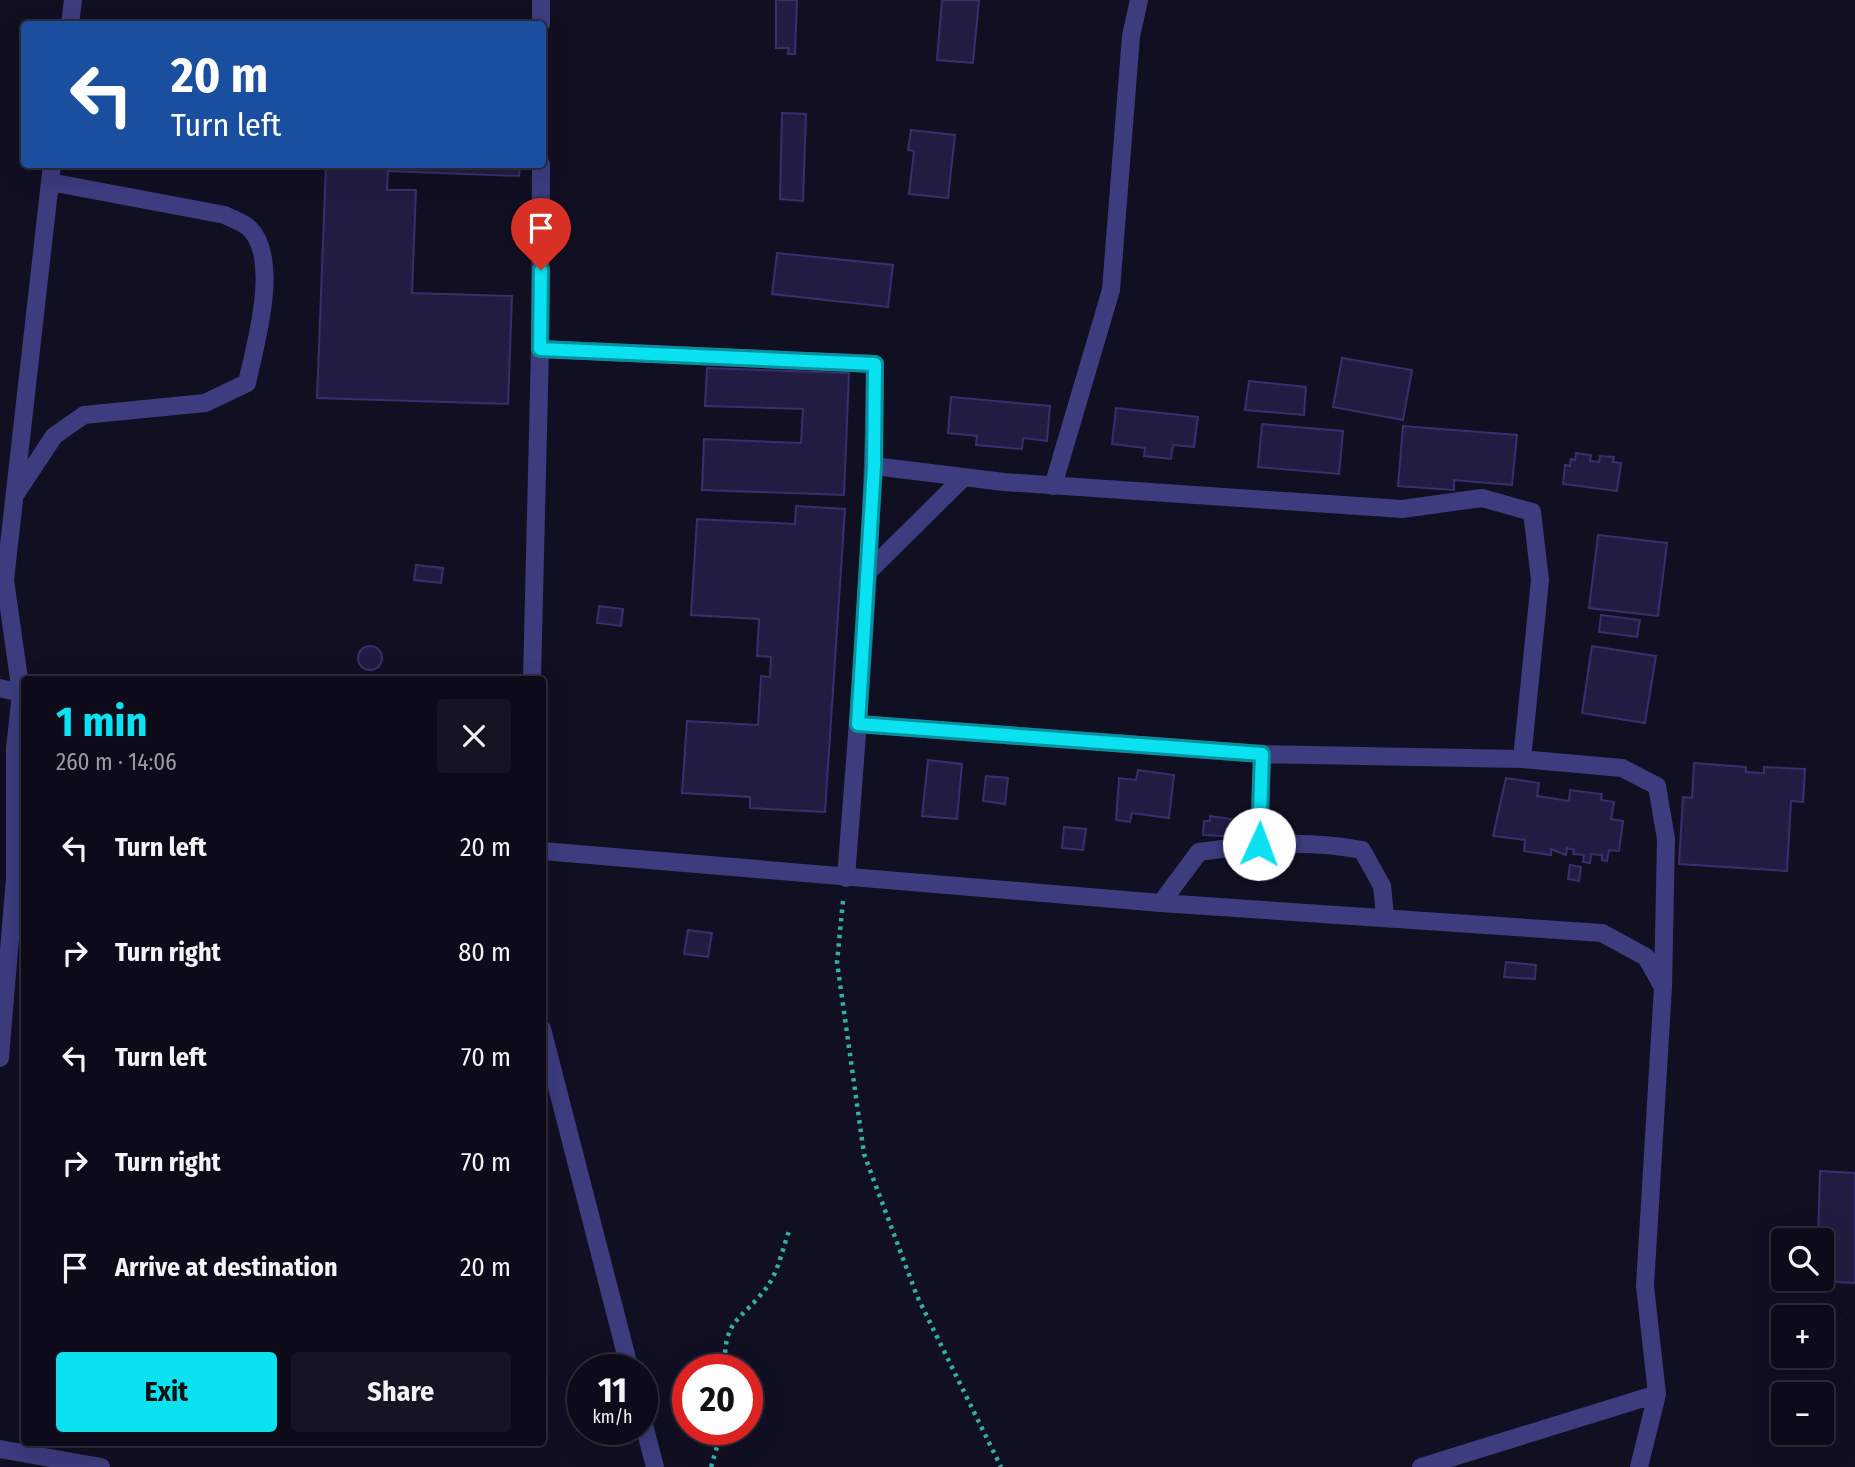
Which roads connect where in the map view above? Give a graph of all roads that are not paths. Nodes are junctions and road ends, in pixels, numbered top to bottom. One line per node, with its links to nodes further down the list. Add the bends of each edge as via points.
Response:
1 (73, 0): 4 (lane)
2 (541, 0): 5 (lane)
3 (1139, 0): 11 (lane, via 1132,36 1111,290)
4 (70, 21)
5 (541, 21)
6 (541, 168): 8 (lane)
7 (51, 173): 12 (lane); 12 (lane, via 225,215 249,228 262,250 263,313 247,383 205,403 84,415 54,436)
8 (540, 349): 9 (lane, via 875,364); 14 (lane)
9 (874, 466): 10 (lane); 13 (lane)
10 (962, 478): 11 (lane); 13 (lane)
11 (1053, 486): 21 (lane, via 1402,509 1482,498 1532,512 1540,580)
12 (15, 495): 15 (lane, via 5,580)
13 (868, 572): 19 (lane)
14 (532, 676)
15 (21, 681)
16 (0, 688): 17 (lane)
17 (21, 693)
18 (21, 708): 29 (lane, via 15,749 15,878)
19 (858, 724): 20 (lane); 24 (lane)
20 (1262, 754): 21 (lane); 22 (lane)
21 (1522, 759): 27 (lane, via 1622,768 1657,786 1667,839)
22 (1259, 844): 25 (lane, via 1199,852); 26 (lane, via 1323,842 1362,850 1382,886)
23 (546, 852): 24 (lane)
24 (846, 878): 25 (lane)
25 (1161, 902): 26 (lane)
26 (1385, 916): 27 (lane, via 1602,933 1646,957)
27 (1664, 987): 31 (lane, via 1645,1286)
28 (546, 1044): 30 (lane)
29 (0, 1058)
30 (626, 1354)
31 (1657, 1394): 36 (lane); 37 (lane)
32 (649, 1445): 35 (lane)
33 (0, 1449): 34 (lane)
34 (101, 1467)
35 (655, 1467)
36 (1421, 1467)
37 (1639, 1467)

